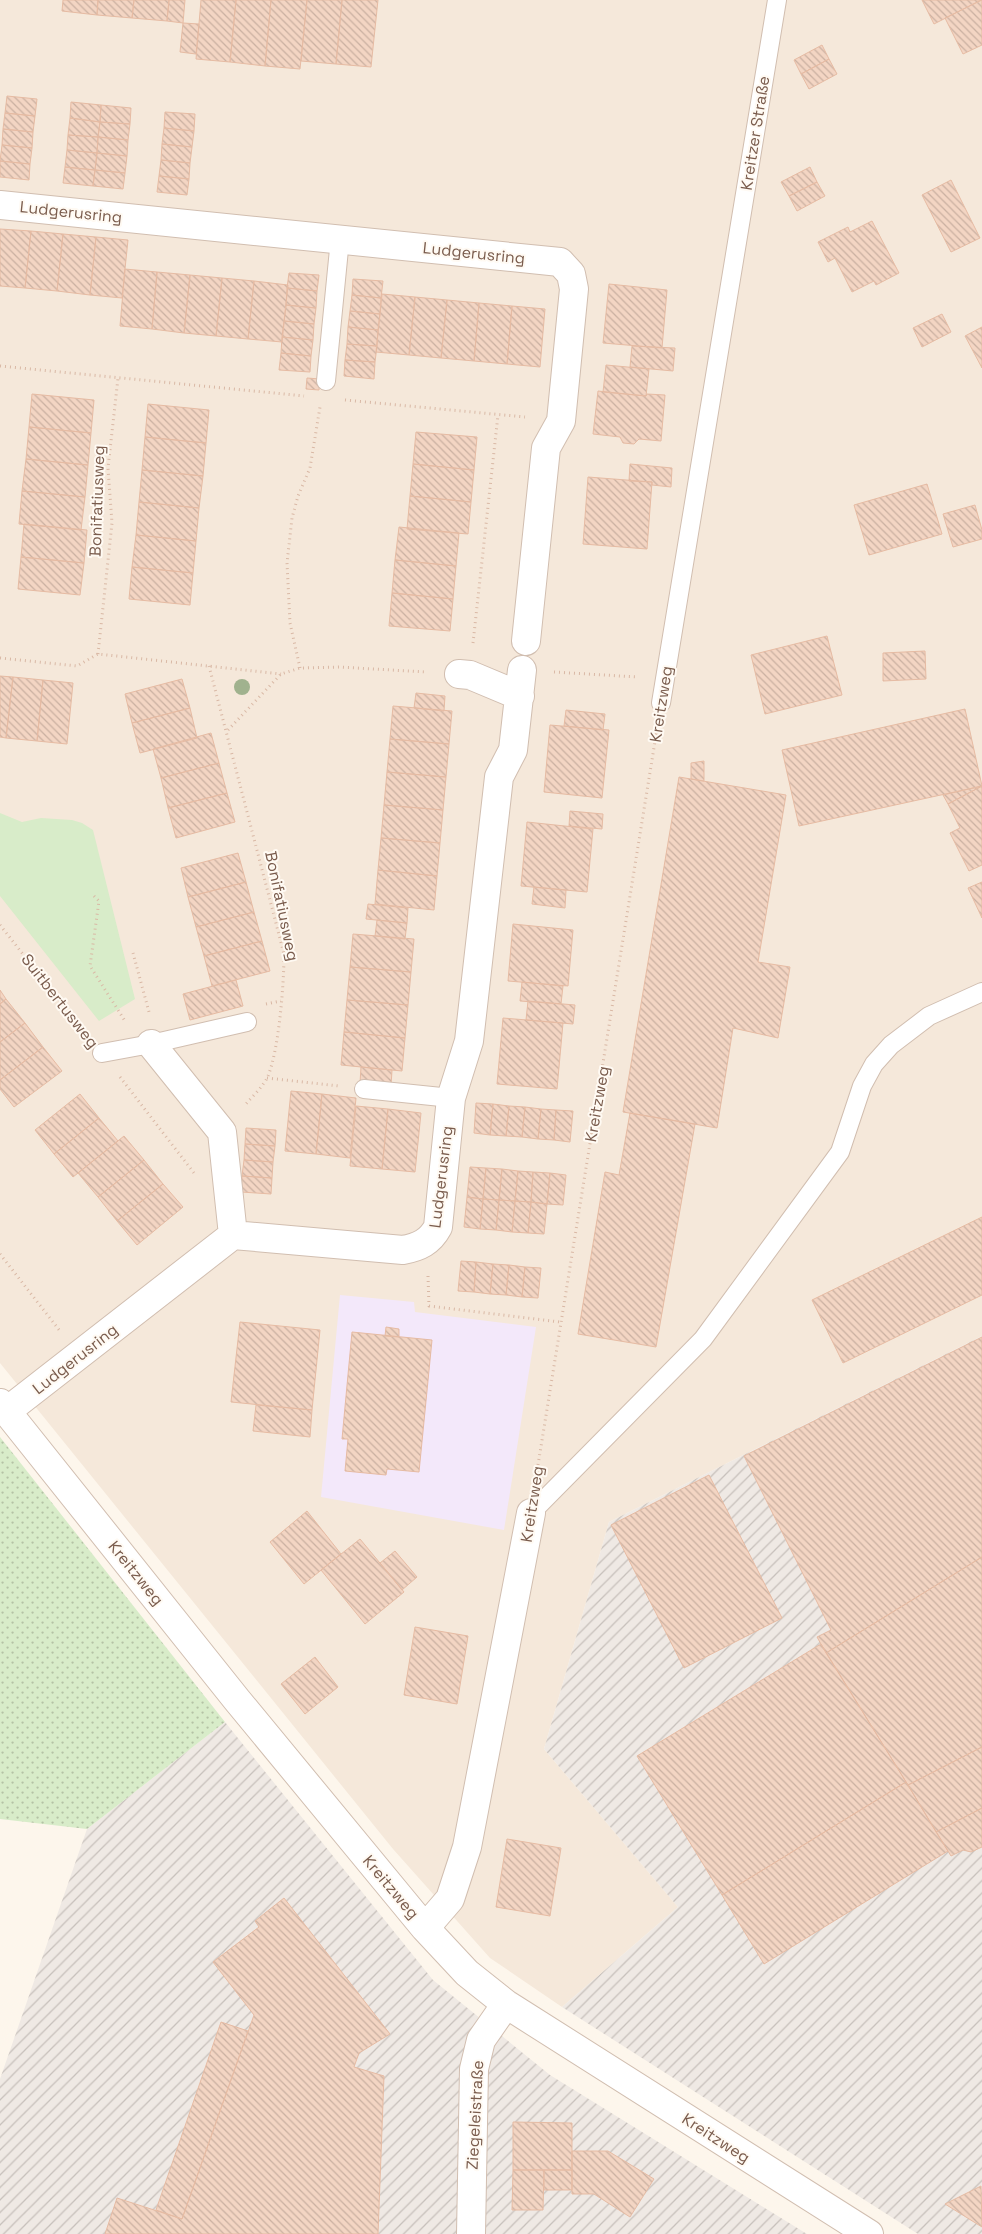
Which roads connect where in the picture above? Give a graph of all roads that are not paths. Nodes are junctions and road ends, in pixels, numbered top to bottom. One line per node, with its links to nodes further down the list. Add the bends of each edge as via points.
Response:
1 (777, 0): 4 (lane, Kreitzer Straße)
2 (0, 205): 3 (street, Ludgerusring)
3 (340, 239): 5 (lane); 6 (street, Ludgerusring, via 560,262 571,274 574,289 561,420 546,448)
4 (733, 267): 8 (lane, Kreitzweg)
5 (326, 381)
6 (526, 642)
7 (465, 674): 14 (street, Ludgerusring, via 521,683 513,750 499,777 469,1041)
8 (661, 703)
9 (982, 992): 17 (lane, via 929,1016 891,1045 874,1064 862,1086 840,1152 703,1339)
10 (247, 1022): 11 (lane)
11 (152, 1044): 12 (lane); 15 (street, via 222,1132)
12 (102, 1053)
13 (364, 1089): 14 (lane)
14 (451, 1098): 15 (street, Ludgerusring, via 438,1227 427,1241 403,1250)
15 (233, 1235): 16 (street, Ludgerusring, via 79,1355)
16 (3, 1407): 18 (street, Kreitzweg, via 243,1708)
17 (531, 1513): 18 (street, Kreitzweg, via 467,1847 450,1899)
18 (425, 1928): 19 (street, Kreitzweg, via 467,1973)
19 (506, 2004): 20 (street, Ziegeleistraße, via 481,2040 474,2069); 21 (street, Kreitzweg)
20 (471, 2234)
21 (869, 2234)

